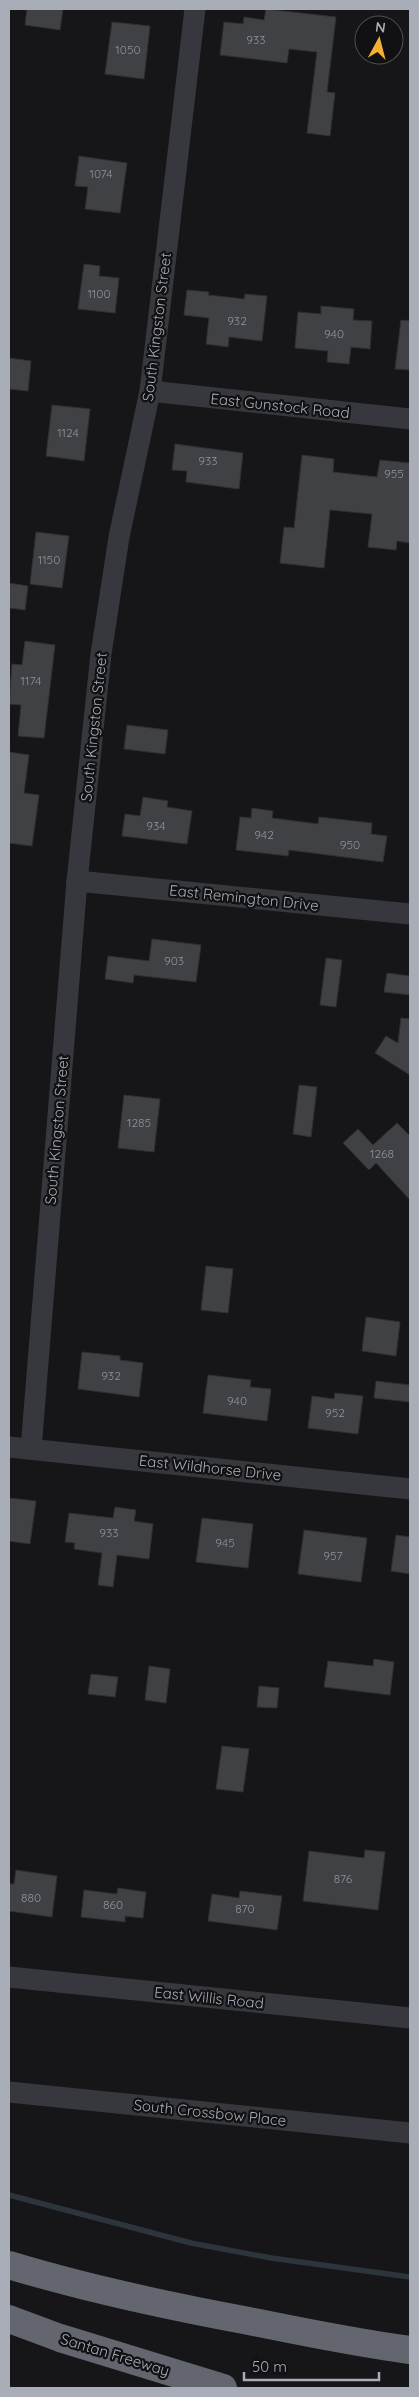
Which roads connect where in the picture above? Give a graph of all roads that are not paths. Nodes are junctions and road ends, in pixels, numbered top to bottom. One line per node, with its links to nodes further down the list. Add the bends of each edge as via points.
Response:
1 (195, 9): 2 (street, South Kingston Street)
2 (150, 391): 3 (street, East Gunstock Road); 4 (street, South Kingston Street, via 120,537 101,654)
3 (410, 419)
4 (77, 882): 5 (street, East Remington Drive); 7 (street, South Kingston Street)
5 (410, 914)
6 (9, 1447): 7 (street, East Wildhorse Drive)
7 (31, 1450): 8 (street, East Wildhorse Drive)
8 (410, 1489)
9 (9, 1977): 10 (street, East Willis Road)
10 (410, 2018)
11 (9, 2092): 12 (street, South Crossbow Place)
12 (410, 2133)
13 (9, 2265): 15 (highway, via 61,2281 189,2310)
14 (9, 2318): 16 (highway, Santan Freeway, via 60,2338)
15 (410, 2350)
16 (223, 2388)

